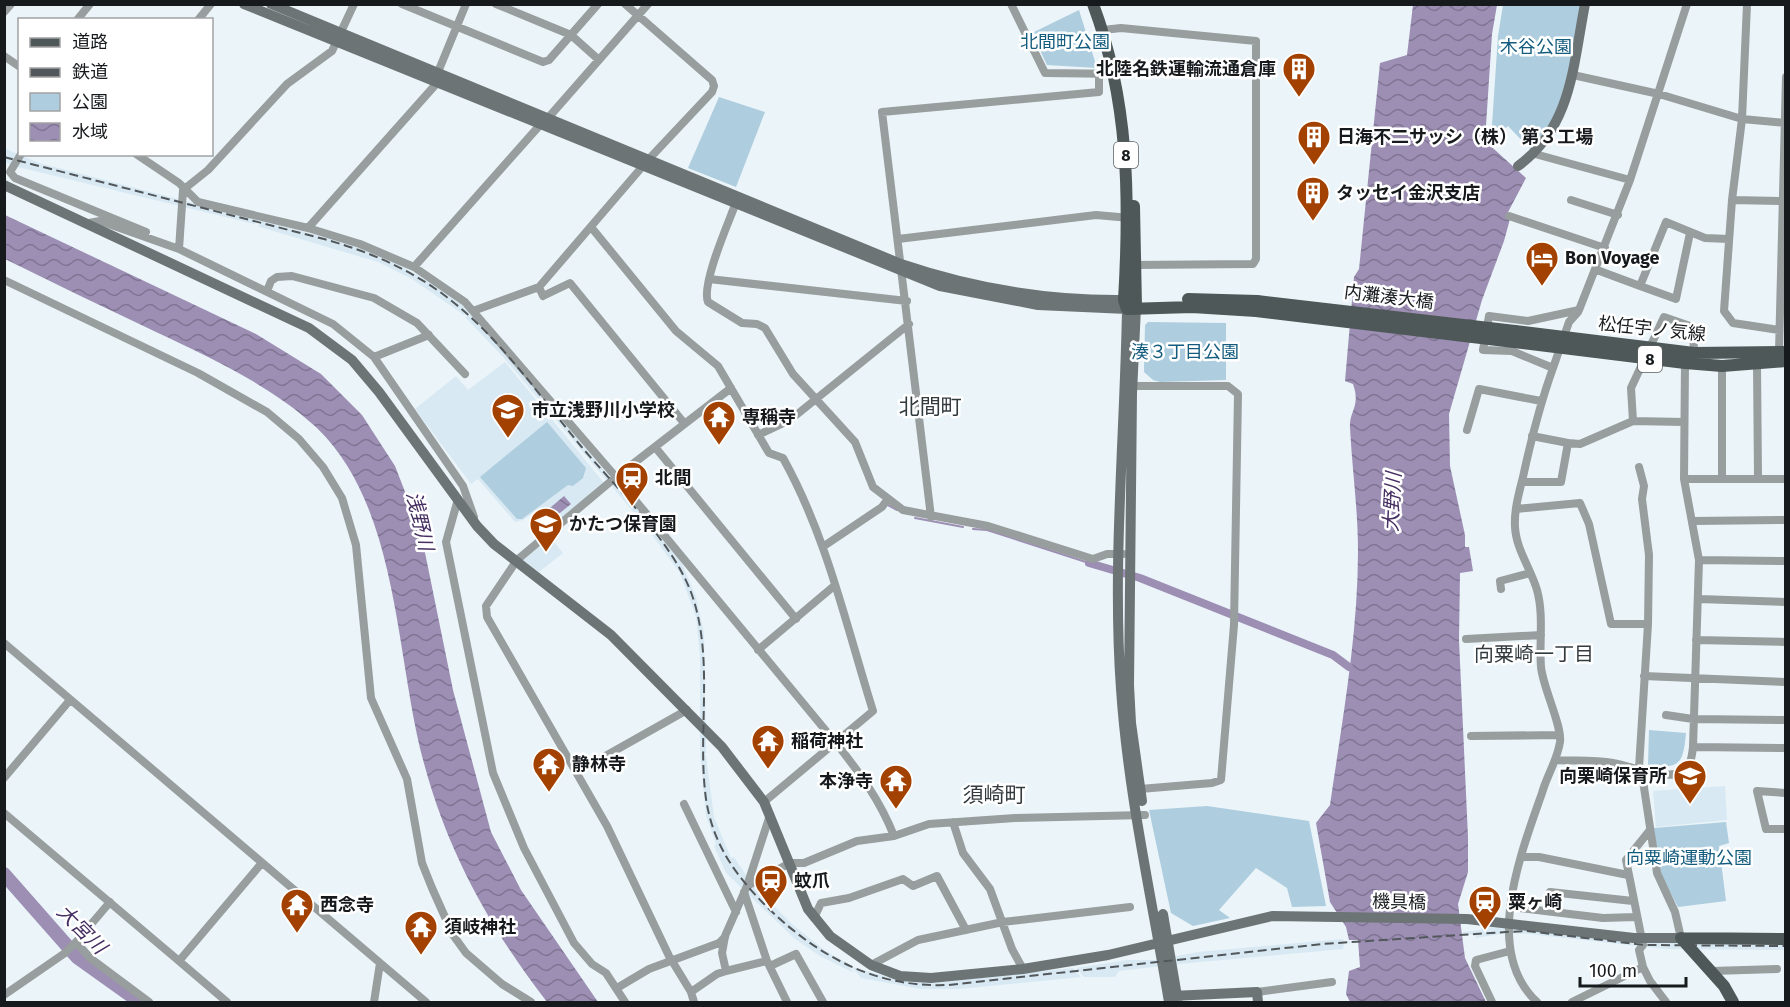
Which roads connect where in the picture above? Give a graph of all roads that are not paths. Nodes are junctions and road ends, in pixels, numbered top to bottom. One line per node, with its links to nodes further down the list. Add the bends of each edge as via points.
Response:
1 (11, 4): 21 (street)
2 (90, 4): 23 (street)
3 (211, 4): 24 (street)
4 (244, 4): 28 (street)
5 (270, 4): 20 (street)
6 (354, 4): 28 (street)
7 (402, 4): 25 (street)
8 (466, 4): 25 (street)
9 (496, 4): 27 (street)
10 (586, 4): 19 (street)
11 (625, 4): 22 (street)
12 (648, 4): 22 (street)
13 (1011, 4): 34 (street, via 1045,73)
14 (1093, 4): 26 (main road, 8)
15 (1101, 4): 26 (main road, 8)
16 (1585, 4): 33 (street)
17 (1687, 4): 37 (street)
18 (1748, 4): 38 (street)
19 (597, 6): 27 (street)
20 (282, 7): 28 (street)
21 (4, 12)
22 (638, 16): 30 (street); 44 (street, via 712,80 714,86)
23 (79, 18)
24 (200, 18)
25 (456, 27): 27 (street, via 543,62); 36 (street)
26 (1106, 29): 32 (main road, 8); 64 (street, via 1256,41 1256,260 1253,264)
27 (571, 35): 30 (street)
28 (339, 38): 36 (street); 48 (street, via 332,51 287,84 208,170)
29 (4, 56): 31 (street)
30 (598, 60): 39 (street)
31 (18, 66)
32 (1118, 75): 34 (street); 55 (main road, 8, via 1132,137)
33 (1573, 75): 37 (street); 41 (street, via 1563,112)
34 (1099, 76): 60 (street, via 1099,92 882,112)
35 (1785, 77): 40 (street)
36 (437, 78): 39 (street); 58 (street)
37 (1659, 94): 38 (street); 46 (street)
38 (1742, 119): 40 (street); 50 (street)
39 (544, 122): 44 (street); 65 (street)
40 (1784, 123): 51 (street)
41 (1535, 154): 45 (street); 46 (street)
42 (20, 156): 62 (street, via 10,172 15,178)
43 (139, 156): 48 (street, via 179,183)
44 (645, 163): 52 (street); 57 (street); 66 (street)
45 (1518, 166)
46 (1630, 180): 53 (street)
47 (4, 185): 56 (street, 機具橋)
48 (183, 190): 58 (street, via 198,202); 62 (street)
49 (1571, 200): 53 (street)
50 (1732, 200): 51 (street); 61 (street)
51 (1781, 201): 78 (street)
52 (735, 205): 66 (street); 68 (street)
53 (1618, 215): 63 (street)
54 (1509, 216): 63 (street)
55 (1130, 218): 60 (street, via 1096,214); 64 (main road, 8)
56 (89, 223): 62 (street, via 100,221); 109 (street, 機具橋, via 309,328 352,360)
57 (591, 227): 71 (street); 91 (street, via 676,331 714,360)
58 (308, 228): 65 (street)
59 (1690, 233): 61 (street); 70 (street, via 1666,222); 70 (street, via 1676,299)
60 (898, 239): 66 (street)
61 (1729, 239): 78 (street, via 1724,311 1733,322)
62 (179, 247): 72 (street)
63 (1605, 248): 67 (street)
64 (1130, 265): 74 (main road, 8)
65 (414, 267): 75 (street, via 450,290)
66 (902, 268): 73 (street); 74 (street, via 1014,294)
67 (1597, 270): 70 (street); 76 (street, via 1579,310)
68 (710, 279): 73 (street); 92 (street, via 708,302 742,323 765,328 793,374)
69 (4, 280): 206 (street, via 198,373 267,412 299,439 323,467 342,498 356,545 371,698 407,779 428,879 453,935 466,953 502,984)
70 (1640, 286)
71 (540, 287): 75 (street); 96 (street, via 543,296 570,283)
72 (267, 291): 79 (street, via 272,281 285,276 374,298 411,318); 84 (street, via 333,324)
73 (907, 301): 77 (street)
74 (1131, 304): 80 (main road, 内灘湊大橋 / 8, bridge, via 1257,306); 90 (street)
75 (473, 311): 103 (street)
76 (1566, 319): 81 (street); 88 (street, via 1528,321 1489,316 1483,350 1512,351)
77 (909, 324): 92 (street); 112 (street)
78 (1779, 330): 83 (street)
79 (429, 335): 84 (street); 89 (street)
80 (1515, 337): 81 (main road, 松任宇ノ気線 / 8)
81 (1563, 342): 82 (main road, 松任宇ノ気線 / 8); 88 (street)
82 (1646, 353): 85 (main road, 松任宇ノ気線 / 8); 85 (street, via 1664,317 1693,327); 94 (street, via 1631,388)
83 (1783, 355): 85 (main road, 松任宇ノ気線 / 8); 86 (main road, 松任宇ノ気線 / 8)
84 (374, 357): 115 (street, via 463,486)
85 (1689, 358): 87 (main road, 松任宇ノ気線 / 8); 95 (street)
86 (1757, 364): 87 (main road, 松任宇ノ気線 / 8); 106 (street)
87 (1722, 366): 105 (street)
88 (1553, 368): 93 (street)
89 (465, 374)
90 (1128, 386): 117 (street); 152 (street, via 1228,386 1238,394 1234,625 1221,780)
91 (731, 388): 96 (street); 98 (street)
92 (816, 400): 98 (street, via 790,420); 110 (street, via 855,442 873,487)
93 (1541, 401): 97 (street, via 1479,388); 99 (street)
94 (1633, 421): 95 (street); 100 (street, via 1580,444)
95 (1684, 422): 104 (street)
96 (684, 423): 101 (street)
97 (1467, 430)
98 (758, 435): 116 (street, via 769,453 783,458)
99 (1532, 436): 100 (street); 108 (street)
100 (1568, 443): 108 (street, via 1561,482)
101 (655, 447): 103 (street); 127 (street)
102 (1639, 467): 128 (street, via 1649,555)
103 (616, 477): 118 (street); 134 (street)
104 (1684, 479): 105 (street); 114 (street)
105 (1722, 479): 106 (street)
106 (1758, 479): 107 (street)
107 (1785, 479)
108 (1522, 482): 111 (street)
109 (458, 499): 115 (street, 機具橋); 197 (street, via 446,542 494,773 524,848 574,943)
110 (887, 500): 112 (street, via 903,510); 116 (street)
111 (1516, 509): 121 (street, via 1515,530); 128 (street, via 1580,503 1589,524 1611,624)
112 (931, 517): 117 (street, via 988,526 1093,559 1107,554)
113 (1785, 520): 114 (street)
114 (1693, 521): 119 (street)
115 (477, 526): 118 (street, 機具橋)
116 (824, 546): 123 (street)
117 (1125, 559): 122 (street)
118 (517, 560): 139 (street, 機具橋, via 611,635); 150 (street, via 486,606 486,613)
119 (1699, 560): 120 (street); 125 (street)
120 (1785, 561)
121 (1530, 573): 124 (street, via 1500,581); 129 (street, via 1540,603)
122 (1124, 581): 152 (street, via 1130,704); 158 (street, via 1121,688 1126,752)
123 (834, 586): 127 (street); 145 (street, via 873,711)
124 (1501, 589)
125 (1699, 599): 126 (street); 131 (street)
126 (1785, 602)
127 (796, 619): 134 (street)
128 (1648, 624): 135 (street)
129 (1541, 635): 130 (street); 143 (street, via 1541,669)
130 (1466, 639)
131 (1696, 640): 132 (street); 136 (street)
132 (1785, 642)
133 (4, 643): 138 (street)
134 (758, 650): 145 (street)
135 (1644, 676): 136 (street); 149 (street)
136 (1694, 680): 137 (street); 141 (street)
137 (1785, 682)
138 (70, 700): 151 (street); 165 (street)
139 (687, 710): 150 (street); 154 (street, 機具橋)
140 (1666, 715): 141 (street)
141 (1693, 719): 142 (street); 146 (street)
142 (1785, 720)
143 (1559, 735): 144 (street); 148 (street)
144 (1471, 736)
145 (836, 743): 154 (street); 162 (street, via 882,807)
146 (1693, 747): 147 (street); 149 (street, via 1683,772)
147 (1785, 748)
148 (1556, 760): 149 (street, via 1611,762); 163 (street)
149 (1643, 770): 161 (street)
150 (577, 772): 186 (street)
151 (4, 778)
152 (1140, 789): 158 (street)
153 (1785, 793): 160 (street, via 1757,791 1766,829)
154 (765, 802): 157 (street, 機具橋)
155 (684, 804): 173 (street)
156 (4, 813): 170 (street)
157 (770, 815): 164 (street, 機具橋); 167 (street)
158 (1141, 815): 159 (street); 183 (street)
159 (953, 822): 162 (street, via 929,824); 176 (street, via 963,853 990,889)
160 (1785, 829)
161 (1650, 831): 166 (street, via 1626,860); 181 (street, via 1657,873 1676,912)
162 (894, 836): 164 (street, via 857,841 804,863)
163 (1522, 856): 166 (street); 172 (street)
164 (790, 863): 167 (street); 175 (street, 機具橋)
165 (261, 864): 187 (street); 188 (street)
166 (1628, 874): 169 (street)
167 (745, 889): 173 (street); 189 (street)
168 (1550, 892): 169 (street)
169 (1633, 901): 174 (street)
170 (110, 902): 184 (street); 187 (street)
171 (1130, 907): 176 (street)
172 (1511, 907): 174 (street, via 1603,918); 177 (street)
173 (736, 912): 179 (street)
174 (1636, 917): 180 (street)
175 (814, 918): 178 (street, via 821,903 849,898 903,879 913,886 937,876); 190 (street, 機具橋, via 847,950)
176 (1002, 923): 178 (street); 192 (street)
177 (1509, 924): 180 (street, 機具橋); 183 (street, 機具橋, via 1467,919 1272,916); 185 (street)
178 (966, 930): 190 (street, via 918,940)
179 (725, 936): 186 (street, via 719,943); 194 (street, via 722,953)
180 (1640, 938): 181 (street, 機具橋); 191 (street)
181 (1681, 938): 182 (main road); 195 (main road)
182 (1785, 939)
183 (1164, 940): 192 (street, 機具橋, via 1108,955); 201 (street)
184 (75, 943): 199 (street); 202 (street)
185 (1510, 951): 211 (street, via 1476,960 1475,966); 212 (street, via 1527,993)
186 (672, 958): 197 (street); 198 (street)
187 (179, 961): 203 (street)
188 (380, 963): 204 (street); 205 (street)
189 (769, 963): 194 (street); 209 (street); 210 (street, via 796,954)
190 (871, 965): 192 (street, 機具橋, via 900,976 931,978)
191 (1643, 967): 213 (street); 214 (street)
192 (1023, 969)
193 (1777, 969): 195 (street)
194 (726, 971): 198 (street)
195 (1712, 971): 215 (main road)
196 (1332, 982): 200 (street)
197 (617, 988): 207 (street)
198 (692, 992): 208 (street)
199 (4, 995)
200 (1258, 997): 201 (street)
201 (1173, 999)
202 (149, 1002)
203 (227, 1002)
204 (374, 1002)
205 (426, 1002)
206 (531, 1002)
207 (625, 1002)
208 (694, 1002)
209 (787, 1002)
210 (823, 1002)
211 (1492, 1002)
212 (1537, 1002)
213 (1572, 1002)
214 (1666, 1002)
215 (1733, 1002)

